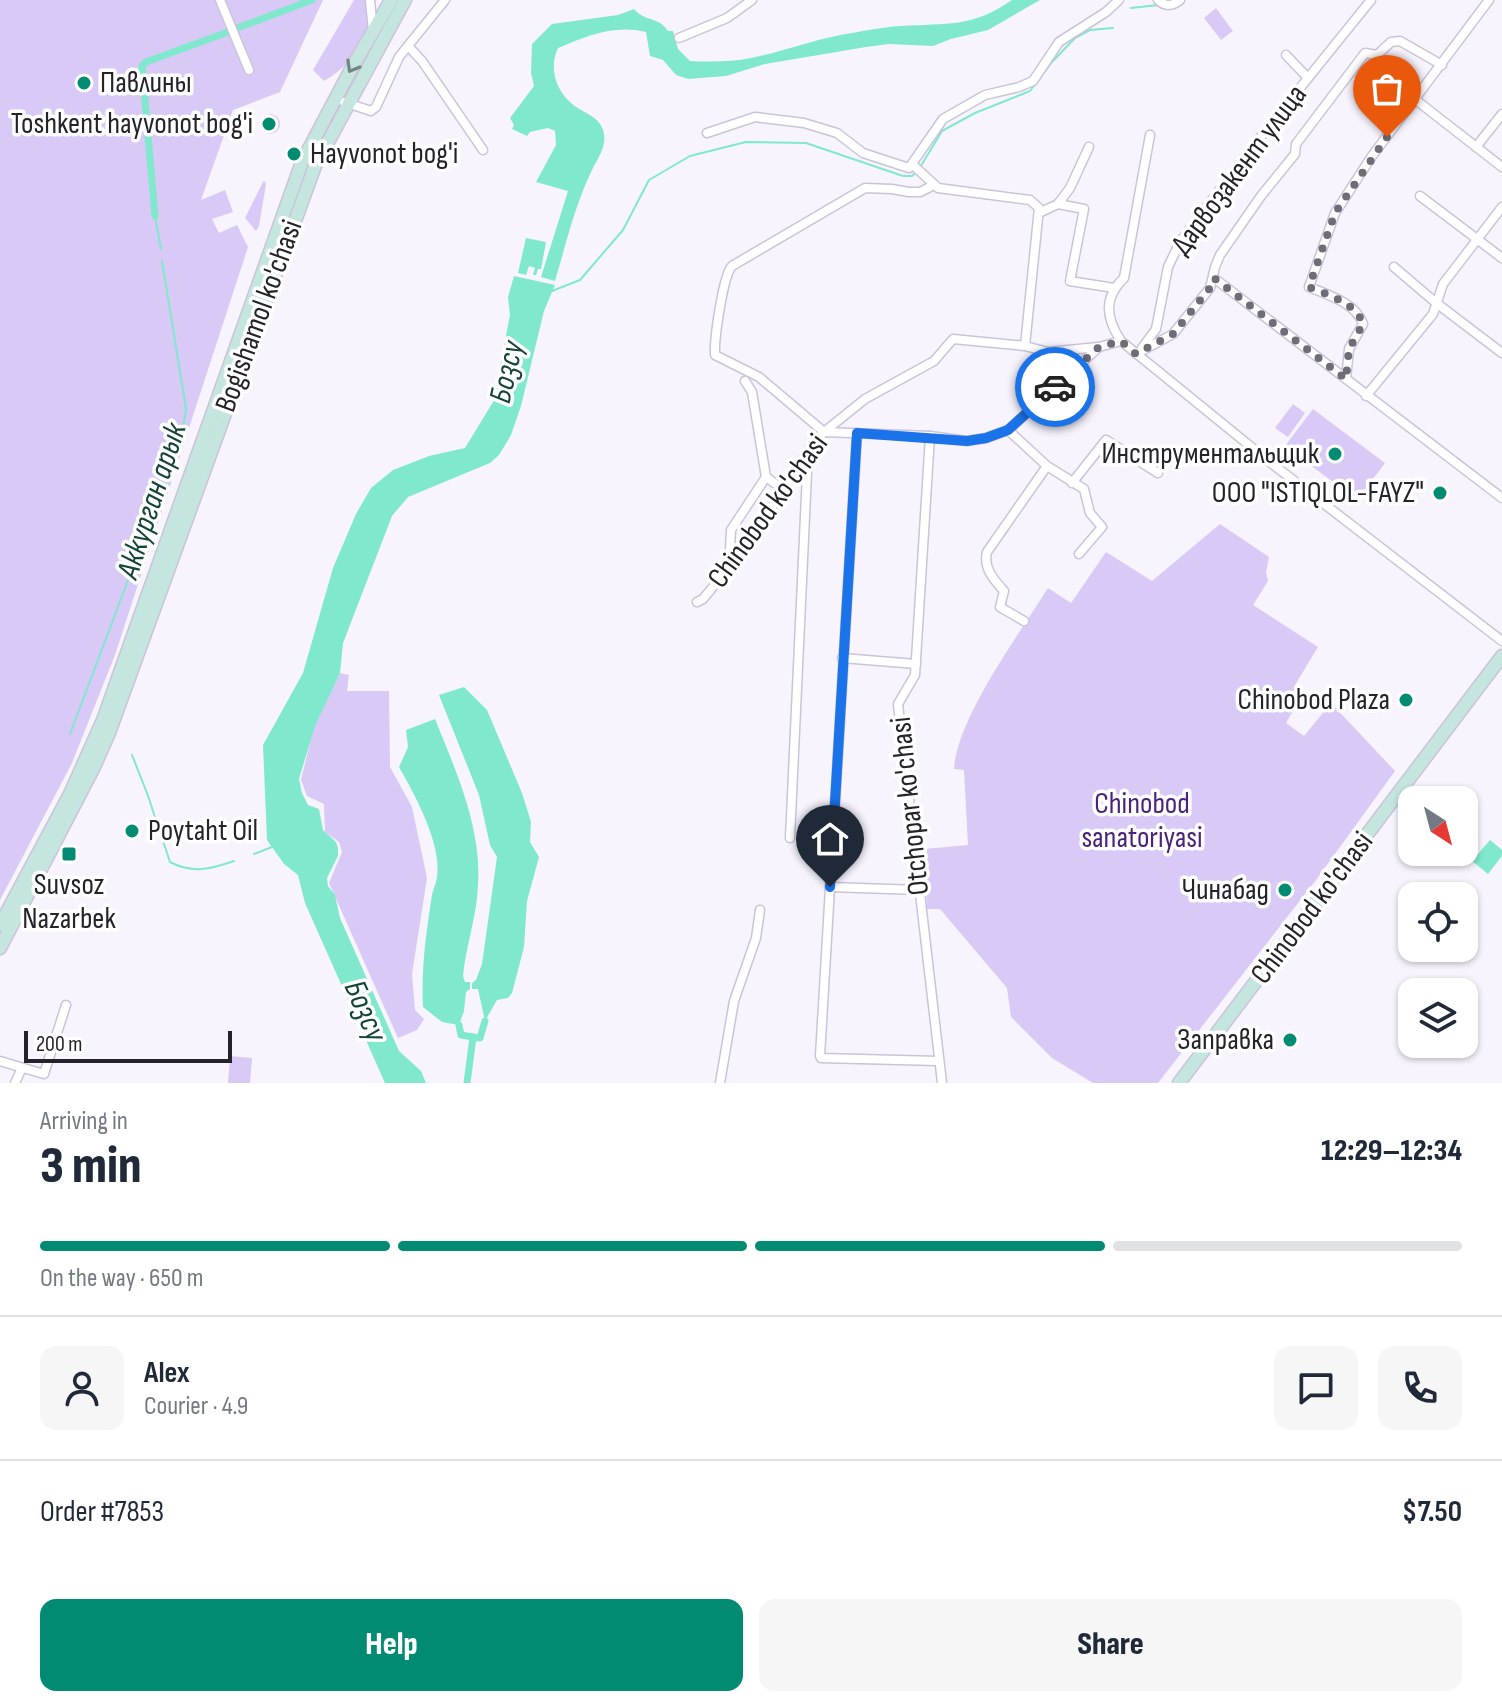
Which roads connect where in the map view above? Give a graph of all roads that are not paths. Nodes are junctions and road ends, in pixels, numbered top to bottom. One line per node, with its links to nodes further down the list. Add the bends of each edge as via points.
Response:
1 (220, 0): 17 (street)
2 (370, 0): 12 (street)
3 (391, 0): 12 (main road, Bogishamol ko'chasi)
4 (405, 0): 20 (main road, Bogishamol ko'chasi)
5 (445, 0): 14 (street)
6 (752, 0): 13 (street, via 727,18)
7 (1158, 0): 8 (street, via 1164,5)
8 (1180, 0)
9 (1371, 0): 18 (street, Дарвозакент улица)
10 (1489, 0): 16 (street)
11 (1116, 3): 27 (street, via 1059,42 1033,81 985,95 943,119)
12 (373, 31): 20 (main road, Bogishamol ko'chasi, one-way to 20)
13 (679, 38)
14 (408, 46): 20 (street, via 376,107 371,111); 26 (street)
15 (1286, 55): 18 (street)
16 (1442, 65): 19 (street); 37 (street, via 1400,41 1377,55 1365,53 1232,238)
17 (249, 70)
18 (1308, 78): 44 (street, Дарвозакент улица, via 1180,242 1164,281 1156,329)
19 (1416, 100): 25 (street); 45 (street, via 1335,213 1309,287 1360,314 1363,324 1349,349)
20 (341, 101): 67 (main road, Bogishamol ko'chasi, via 194,478 109,733)
21 (1502, 114): 25 (street)
22 (707, 133): 27 (street, via 755,117 804,123 837,133 863,153 904,168)
23 (1150, 135): 38 (street, via 1124,278)
24 (1089, 147): 31 (street)
25 (1476, 147): 28 (street)
26 (483, 150)
27 (913, 165): 29 (street)
28 (1502, 167)
29 (934, 185): 33 (street, via 1030,200); 49 (street, via 920,192 865,188 732,266 726,276 715,355 759,377)
30 (1420, 196): 34 (street)
31 (1058, 204): 33 (street); 38 (street, via 1084,210 1071,283)
32 (1502, 207): 34 (street)
33 (1041, 212): 41 (street)
34 (1478, 238): 35 (street); 39 (street)
35 (1502, 258)
36 (1394, 267): 39 (street)
37 (1214, 278): 44 (street, via 1173,334); 45 (street)
38 (1114, 288): 40 (street, via 1109,314)
39 (1435, 302): 43 (street); 47 (street, via 1433,314)
40 (1121, 341): 42 (street); 44 (street)
41 (1025, 346): 42 (street, Chinobod ko'chasi, via 1048,352); 49 (street, Chinobod ko'chasi, via 956,338 934,361 865,399)
42 (1099, 347): 48 (street)
43 (1502, 353)
44 (1136, 354): 63 (street)
45 (1346, 379): 47 (street)
46 (745, 381): 55 (street, via 756,410)
47 (1366, 396): 58 (street)
48 (1008, 430): 51 (street, via 978,440); 53 (street)
49 (824, 432): 50 (street); 52 (street, Chinobod ko'chasi)
50 (857, 433): 51 (street); 65 (street)
51 (930, 436): 66 (street, Otchopar ko'chasi)
52 (808, 451): 57 (street, Chinobod ko'chasi); 68 (street)
53 (1047, 466): 56 (street); 62 (street, via 985,558 1004,591 1001,609)
54 (1158, 473): 56 (street, via 1106,440)
55 (766, 477): 57 (street); 60 (street, via 731,530)
56 (1072, 483): 59 (street, via 1084,489 1090,513 1102,527)
57 (784, 490): 60 (street, Chinobod ko'chasi)
58 (1502, 498)
59 (1079, 554)
60 (729, 569): 61 (street, Chinobod ko'chasi)
61 (697, 602)
62 (1024, 621)
63 (1502, 641)
64 (1502, 656): 81 (main road, Chinobod ko'chasi)
65 (842, 658): 66 (street); 69 (street)
66 (916, 664): 70 (street, Otchopar ko'chasi, via 898,704)
67 (74, 796): 72 (main road, Bogishamol ko'chasi); 73 (main road, Bogishamol ko'chasi)
68 (790, 838)
69 (830, 887): 70 (street); 76 (street, via 821,1058)
70 (918, 890): 76 (street, Otchopar ko'chasi)
71 (760, 910): 79 (street, via 734,1001)
72 (0, 925)
73 (0, 948)
74 (66, 1005): 77 (street, via 44,1074)
75 (0, 1061): 77 (street)
76 (938, 1061): 80 (street, Otchopar ko'chasi)
77 (22, 1068): 78 (street)
78 (15, 1083)
79 (720, 1083)
80 (942, 1083)
81 (1179, 1083)

